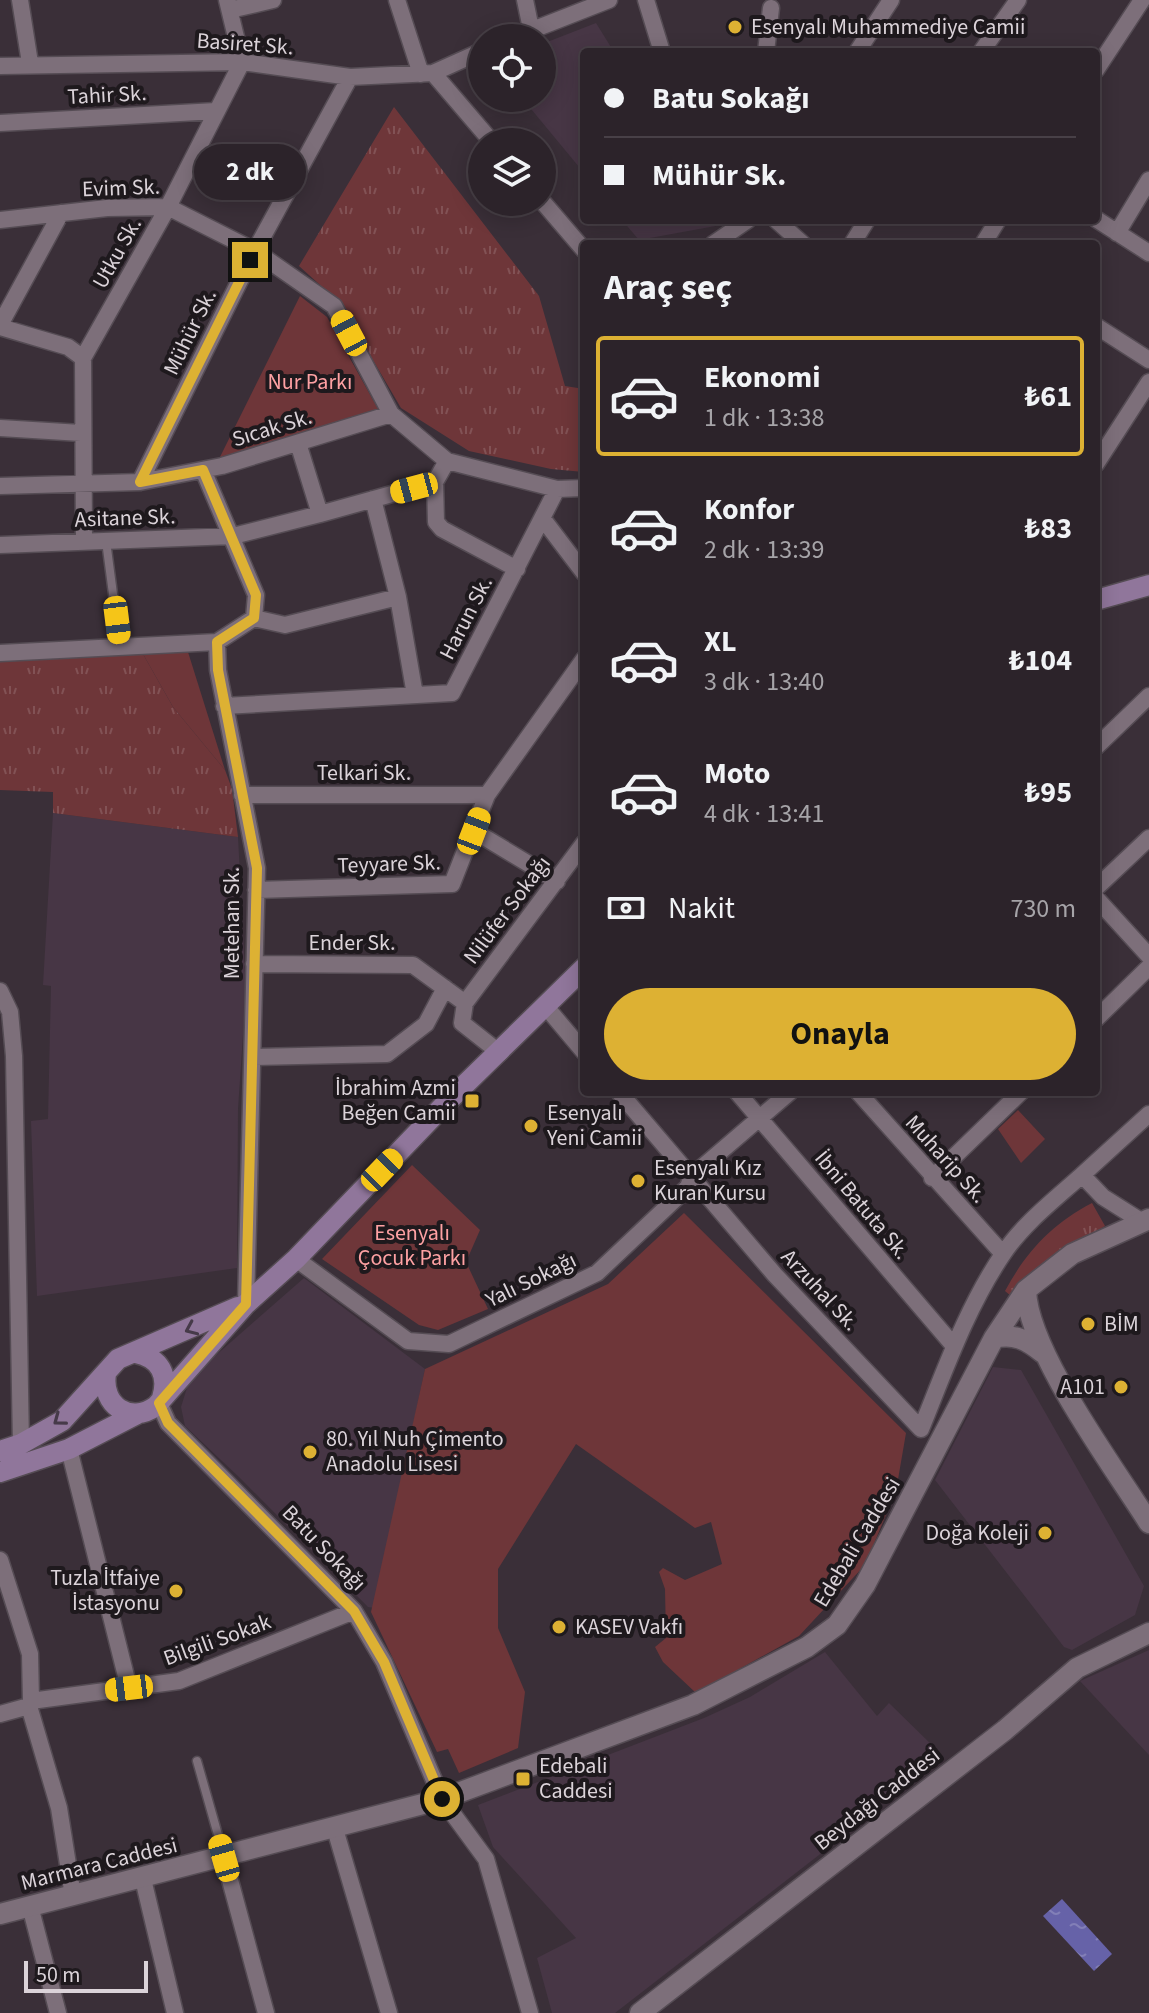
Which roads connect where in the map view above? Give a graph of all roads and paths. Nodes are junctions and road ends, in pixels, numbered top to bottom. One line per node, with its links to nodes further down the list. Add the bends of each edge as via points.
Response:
1 (20, 0): 20 (street)
2 (273, 0): 10 (street)
3 (397, 0): 23 (street)
4 (525, 0): 12 (street)
5 (609, 0): 13 (street)
6 (646, 0): 14 (street)
7 (891, 0): 16 (street)
8 (1018, 0): 17 (street)
9 (1142, 0): 21 (street)
10 (228, 5): 19 (street)
11 (771, 8): 15 (street)
12 (530, 24)
13 (544, 24)
14 (661, 48)
15 (766, 48)
16 (860, 48)
17 (984, 48)
18 (468, 57): 23 (street, Basiret Sk.)
19 (242, 62): 20 (street, Basiret Sk.); 24 (street, Basiret Sk.); 25 (street, Utku Sk.)
20 (30, 63): 22 (street, Basiret Sk.)
21 (1100, 64)
22 (0, 66)
23 (427, 73): 24 (street, Basiret Sk.); 27 (street)
24 (350, 77): 40 (street, Mühür Sk.)
25 (216, 111): 26 (street, Tahir Sk.); 29 (street, Utku Sk.)
26 (0, 123)
27 (479, 128)
28 (1149, 180): 36 (street)
29 (168, 207): 30 (street, Evim Sk.); 40 (street, Evim Sk.); 44 (street, Utku Sk.)
30 (61, 213): 32 (street, Evim Sk.); 42 (street)
31 (555, 216): 39 (street)
32 (0, 220)
33 (1100, 222): 36 (street)
34 (742, 224): 37 (street)
35 (780, 224): 38 (street)
36 (1117, 233): 41 (street)
37 (719, 240)
38 (798, 240)
39 (580, 245)
40 (255, 251): 47 (street, Evim Sk., via 334,306); 54 (street, Mühür Sk.)
41 (1149, 253)
42 (0, 326): 44 (street, via 68,347)
43 (1100, 329): 45 (street)
44 (83, 358): 49 (street, Utku Sk.)
45 (1149, 360)
46 (1149, 382): 50 (street)
47 (391, 414): 51 (street, Sıcak Sk.); 52 (street)
48 (0, 428): 49 (street)
49 (81, 433): 56 (street, Utku Sk.)
50 (1102, 439)
51 (298, 443): 53 (street, Sıcak Sk.); 61 (street)
52 (447, 461): 55 (street); 59 (street)
53 (203, 470): 54 (street, Sıcak Sk.); 63 (street)
54 (140, 482): 56 (street, Sıcak Sk.)
55 (435, 482): 60 (street, Asitane Sk.); 68 (street, via 436,522 442,529)
56 (81, 485): 57 (street, Sıcak Sk.); 65 (street, Utku Sk.)
57 (0, 486)
58 (580, 488): 59 (street)
59 (557, 489): 62 (street, Harun Sk.)
60 (373, 499): 61 (street, Asitane Sk.); 70 (street)
61 (320, 514): 63 (street, Asitane Sk.)
62 (543, 519): 67 (street); 68 (street, Harun Sk.)
63 (233, 536): 64 (street, Asitane Sk.); 72 (street, via 256,595)
64 (106, 541): 65 (street, Asitane Sk.); 74 (lane)
65 (84, 542): 66 (street, Asitane Sk.)
66 (0, 545)
67 (580, 568)
68 (517, 569): 77 (street, Harun Sk., via 452,693)
69 (1146, 582): 71 (main road)
70 (398, 597): 72 (street, via 285,625); 77 (street)
71 (1100, 599)
72 (254, 618): 73 (street)
73 (217, 642): 74 (street); 79 (street, Metehan Sk.)
74 (120, 647): 75 (street)
75 (0, 653)
76 (580, 665): 82 (street, Teyyare Sk.)
77 (415, 695): 79 (street, Harun Sk.)
78 (1149, 696): 80 (street)
79 (224, 706): 81 (street, Metehan Sk.)
80 (1100, 743)
81 (242, 795): 82 (street, Telkari Sk.); 88 (street, Metehan Sk., via 257,868)
82 (487, 795): 83 (street, Teyyare Sk.)
83 (474, 831): 86 (street); 88 (street, Teyyare Sk., via 452,884)
84 (1149, 838): 87 (street)
85 (580, 849): 86 (street, Nilüfer Sokağı)
86 (557, 881): 96 (street, Nilüfer Sokağı)
87 (1100, 884)
88 (256, 890): 91 (street, Metehan Sk.)
89 (1100, 902): 90 (street)
90 (1149, 956)
91 (254, 964): 94 (street, Ender Sk., via 413,965); 101 (street, Metehan Sk.)
92 (1149, 967): 98 (street)
93 (580, 972): 97 (main road)
94 (445, 988): 96 (street, Ender Sk.); 101 (street, via 426,1024 387,1054)
95 (0, 991): 123 (street, via 10,1012 14,1056)
96 (465, 1003): 100 (street, via 462,1023)
97 (547, 1008): 99 (street); 100 (main road)
98 (1100, 1015)
99 (580, 1047)
100 (500, 1053): 114 (main road)
101 (255, 1057): 116 (street, Metehan Sk.)
102 (622, 1096): 110 (street, Arzuhal Sk.)
103 (740, 1096): 108 (street, İbni Batuta Sk.)
104 (785, 1096): 108 (street, Yalı Sokağı)
105 (869, 1096): 111 (street, Muharip Sk.)
106 (1017, 1096): 111 (street)
107 (1149, 1114): 109 (street)
108 (759, 1118): 110 (street, Yalı Sokağı); 118 (street, İbni Batuta Sk.)
109 (1082, 1175): 112 (street, Edebali Caddesi, via 1103,1197); 113 (street)
110 (692, 1176): 114 (street, Yalı Sokağı, via 688,1187 597,1273 449,1344 408,1341); 118 (street, Arzuhal Sk., via 775,1275 921,1429)
111 (932, 1178): 113 (street, Muharip Sk.)
112 (1145, 1220): 115 (street, Edebali Caddesi, via 1072,1254)
113 (1003, 1254): 118 (street)
114 (296, 1259): 116 (main road)
115 (1026, 1290): 117 (street, Edebali Caddesi); 120 (street)
116 (246, 1304): 119 (main road, one-way to 119); 122 (main road)
117 (994, 1338): 120 (street, via 1022,1338); 135 (street, Edebali Caddesi, via 865,1585 831,1630 693,1705)
118 (954, 1346)
119 (136, 1353): 121 (main road, via 118,1359); 122 (main road, via 161,1368 166,1388)
120 (1043, 1353): 127 (street)
121 (106, 1374): 122 (main road, via 104,1383 118,1409); 123 (main road, one-way to 123, via 62,1421)
122 (151, 1407): 124 (main road); 129 (street, Batu Sokağı)
123 (21, 1444): 125 (main road)
124 (69, 1449): 126 (main road); 131 (street)
125 (0, 1451)
126 (0, 1472)
127 (1149, 1523)
128 (0, 1560): 132 (street, via 30,1654)
129 (354, 1611): 131 (street, Bilgili Sokak, via 179,1681); 135 (street, Batu Sokağı, via 384,1662)
130 (1149, 1633): 147 (street, Beydağı Caddesi, via 1077,1668 1005,1730)
131 (129, 1688): 132 (street, Bilgili Sokak)
132 (30, 1703): 133 (street, Bilgili Sokak); 139 (street, via 59,1808)
133 (0, 1714)
134 (197, 1761): 137 (lane)
135 (442, 1799): 136 (street, Marmara Caddesi); 146 (street, Batu Sokağı, via 486,1859)
136 (335, 1829): 137 (street, Marmara Caddesi); 145 (street)
137 (224, 1858): 138 (street, Marmara Caddesi); 144 (street)
138 (143, 1879): 139 (street, Marmara Caddesi); 143 (street)
139 (73, 1896): 140 (street, Marmara Caddesi)
140 (30, 1906): 141 (street, Marmara Caddesi); 142 (street)
141 (0, 1914)
142 (58, 2013)
143 (175, 2013)
144 (266, 2013)
145 (389, 2013)
146 (530, 2013)
147 (640, 2013)

